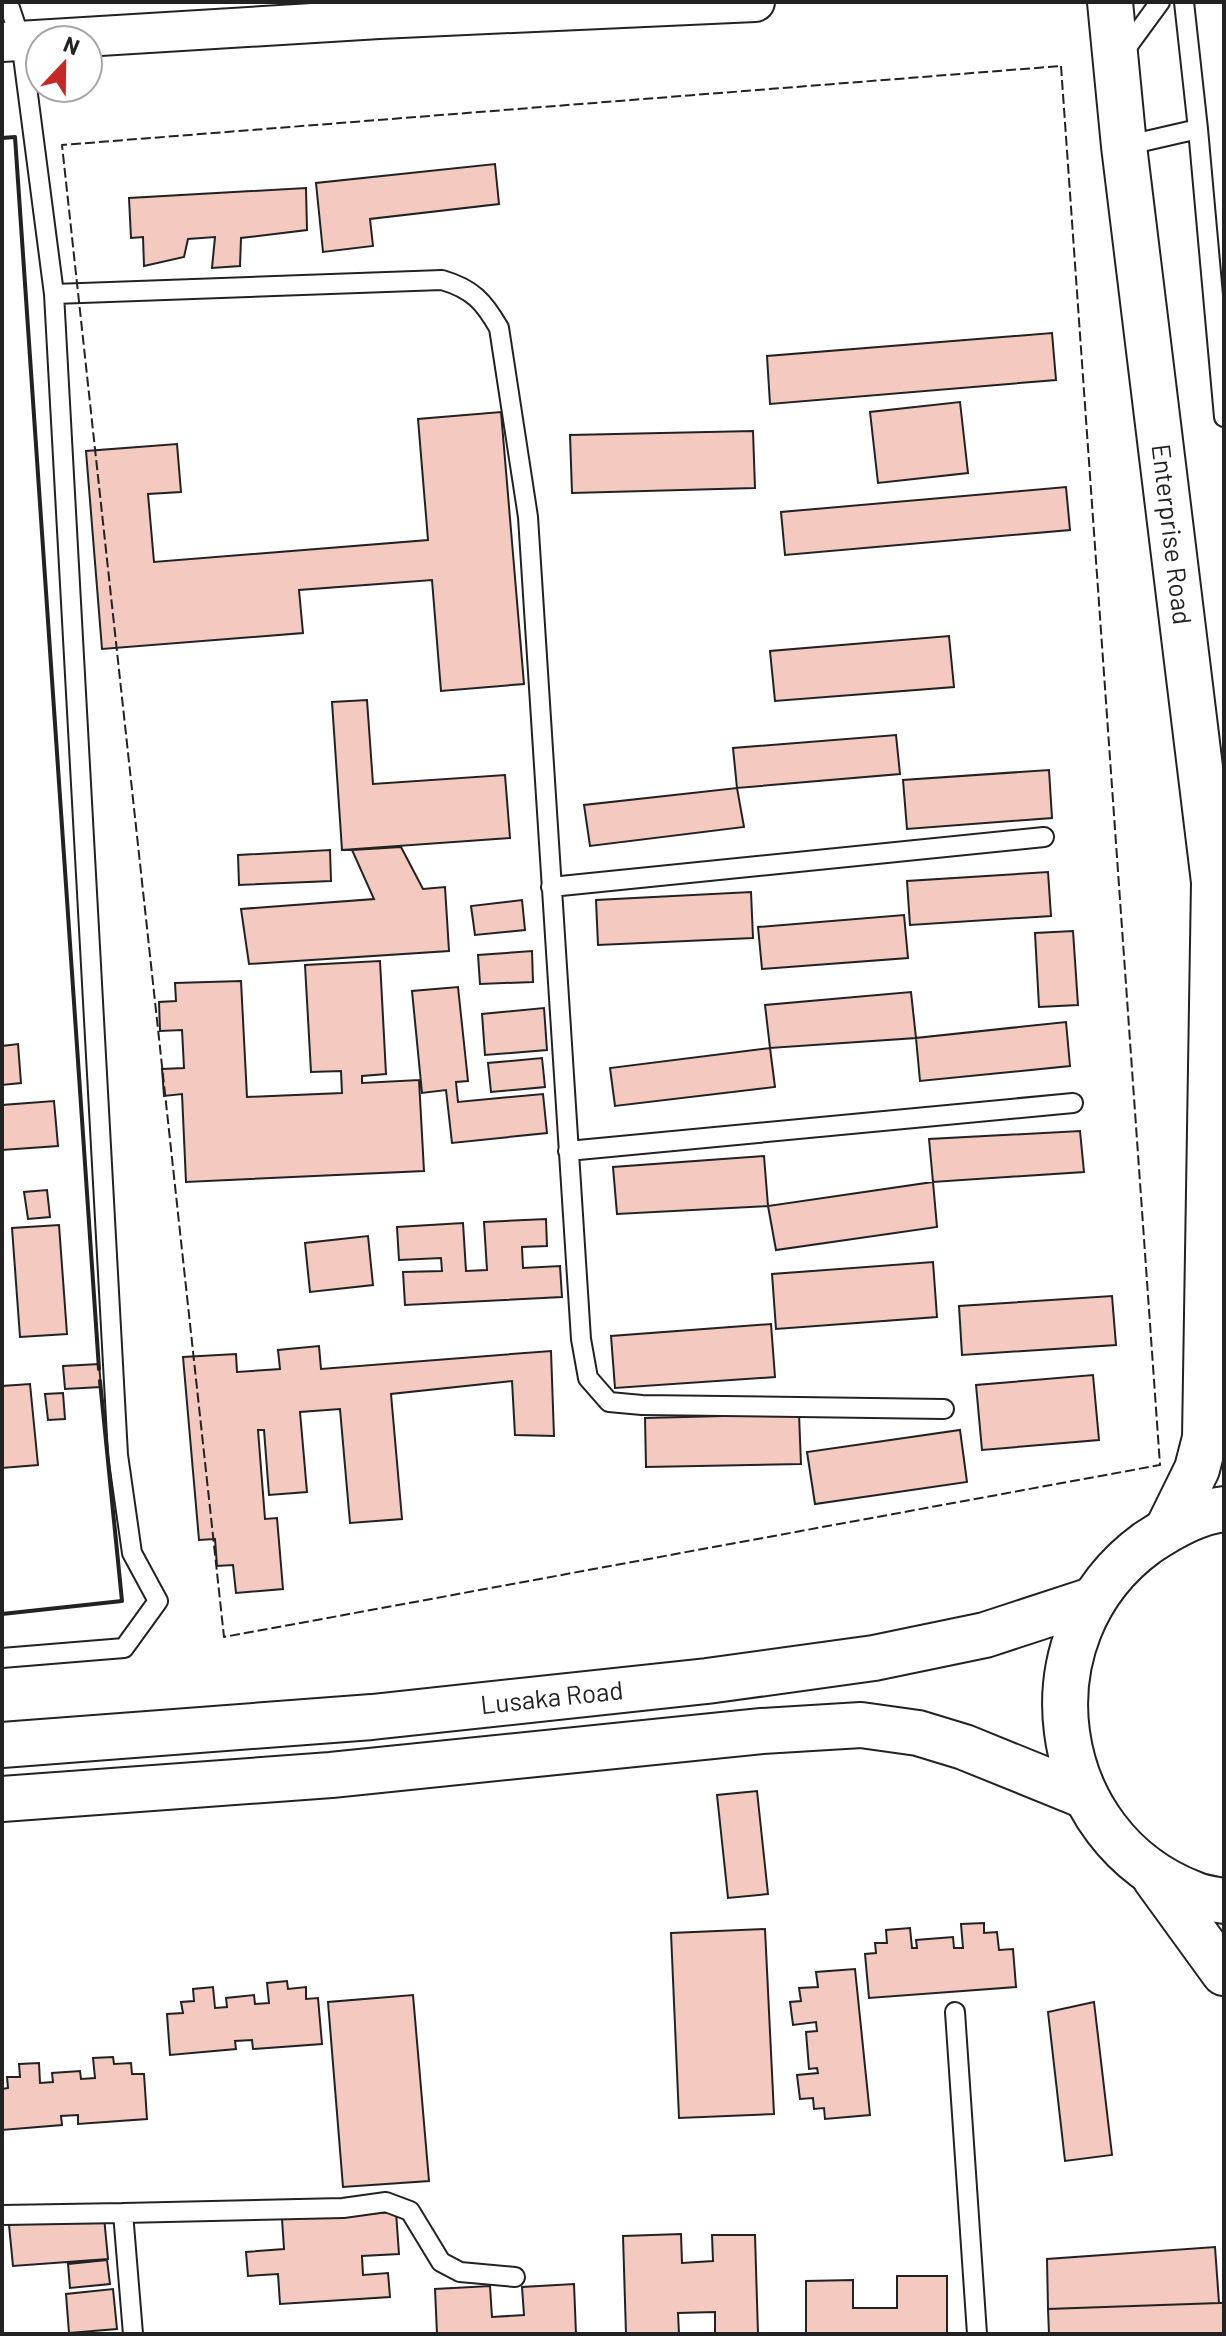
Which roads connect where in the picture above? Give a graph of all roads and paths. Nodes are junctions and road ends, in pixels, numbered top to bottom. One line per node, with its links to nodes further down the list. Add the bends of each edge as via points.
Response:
1 (8, 2): 8 (lane)
2 (755, 2): 6 (street)
3 (1110, 2): 9 (main road, Enterprise Road)
4 (1160, 2): 9 (lane)
5 (1184, 2): 10 (lane)
6 (715, 4): 7 (street)
7 (379, 11): 8 (street)
8 (11, 41): 12 (lane)
9 (1116, 63): 11 (main road, Enterprise Road)
10 (1198, 129): 11 (lane); 13 (lane)
11 (1124, 146): 15 (main road, Enterprise Road)
12 (54, 294): 16 (lane, via 442,280 485,303 499,328 528,517); 26 (lane, via 118,1455 132,1553 158,1601 124,1648)
13 (1224, 417)
14 (1044, 837): 16 (lane)
15 (1219, 883): 17 (main road, Enterprise Road)
16 (551, 887): 20 (lane)
17 (1212, 1066): 19 (main road, Enterprise Road); 21 (main road, Enterprise Road)
18 (1073, 1103): 20 (lane)
19 (1224, 1116)
20 (568, 1151): 22 (lane, via 581,1339 588,1378 609,1402)
21 (1216, 1226): 24 (main road, Enterprise Road, via 1205,1438 1197,1469)
22 (944, 1409)
23 (1224, 1509): 24 (main road)
24 (1168, 1528): 25 (main road, via 1125,1559)
25 (1092, 1600): 27 (main road, Lusaka Road, via 985,1635 874,1658 722,1679 372,1717); 28 (main road, via 1072,1647 1063,1697 1068,1748)
26 (2, 1658)
27 (2, 1745)
28 (1085, 1796): 29 (main road, Lusaka Road, via 964,1747 918,1733 861,1725 331,1775); 30 (main road, via 1114,1838)
29 (2, 1799)
30 (1147, 1868): 31 (main road, via 1194,1894); 32 (main road)
31 (1224, 1901)
32 (1224, 1973)
33 (955, 2012): 38 (lane)
34 (123, 2213): 35 (lane); 36 (lane, via 343,2208 386,2202 410,2211 441,2262 460,2272); 37 (lane)
35 (2, 2215)
36 (515, 2277)
37 (133, 2334)
38 (977, 2334)

